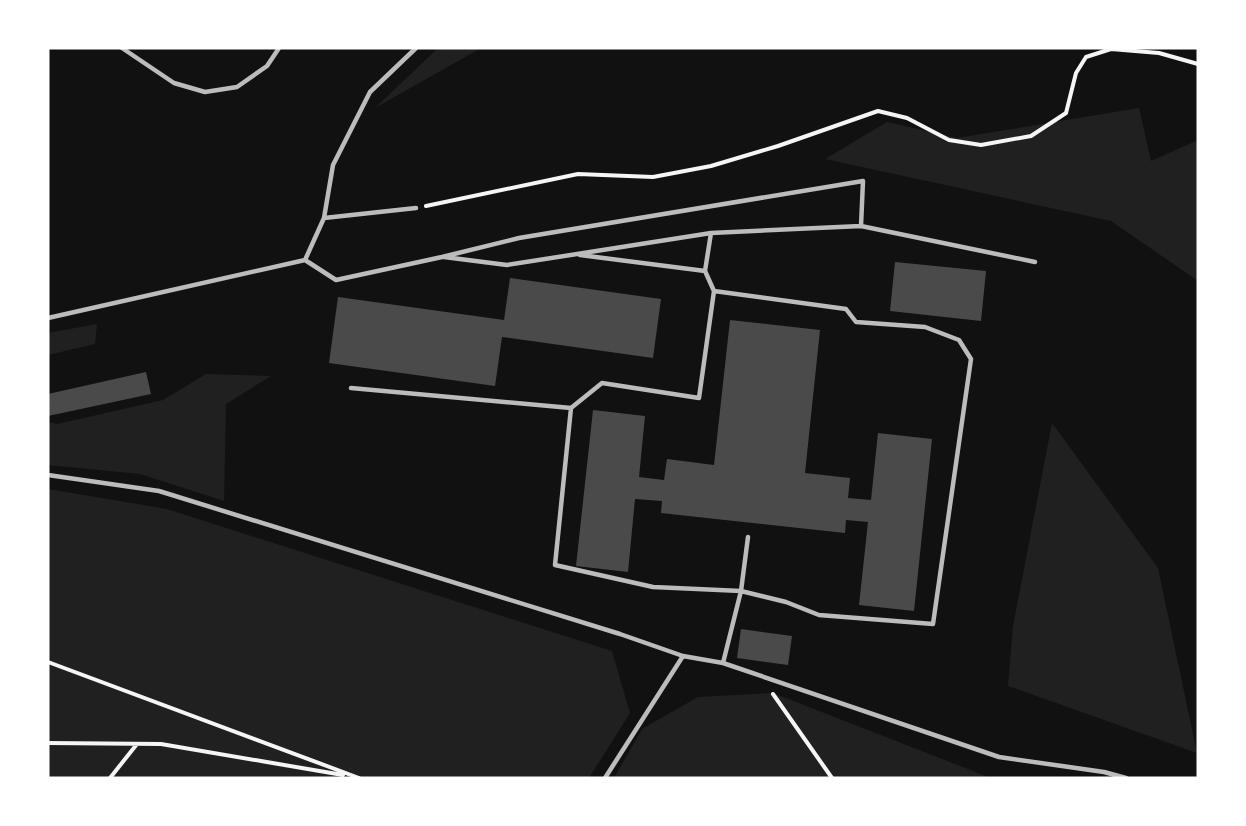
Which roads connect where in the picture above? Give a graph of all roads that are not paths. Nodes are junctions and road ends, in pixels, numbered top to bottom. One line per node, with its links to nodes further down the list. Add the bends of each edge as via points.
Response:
1 (122, 48): 2 (lane, via 174,83 205,92 237,87 267,66)
2 (279, 48)
3 (416, 48): 5 (lane, via 370,92 333,165)
4 (416, 208): 5 (lane)
5 (324, 218): 10 (lane)
6 (861, 226): 7 (lane); 9 (lane, via 863,181 519,238); 11 (lane)
7 (711, 233): 8 (lane); 12 (lane)
8 (574, 255): 9 (lane, via 507,265); 12 (lane)
9 (442, 257): 10 (lane, via 336,280)
10 (305, 260): 14 (lane)
11 (1035, 262)
12 (705, 271): 13 (lane)
13 (714, 291): 16 (lane, via 699,399 602,383); 19 (lane, via 846,309 856,322 926,327 959,340 971,358 933,624 819,615)
14 (48, 318)
15 (351, 388): 16 (lane)
16 (571, 408): 19 (lane, via 555,565 653,587)
17 (48, 475): 20 (lane, via 159,491)
18 (748, 537): 19 (lane)
19 (741, 591): 21 (lane)
20 (683, 656): 21 (lane); 22 (lane)
21 (723, 663): 23 (lane, via 999,757)
22 (605, 778)
23 (1126, 778)

